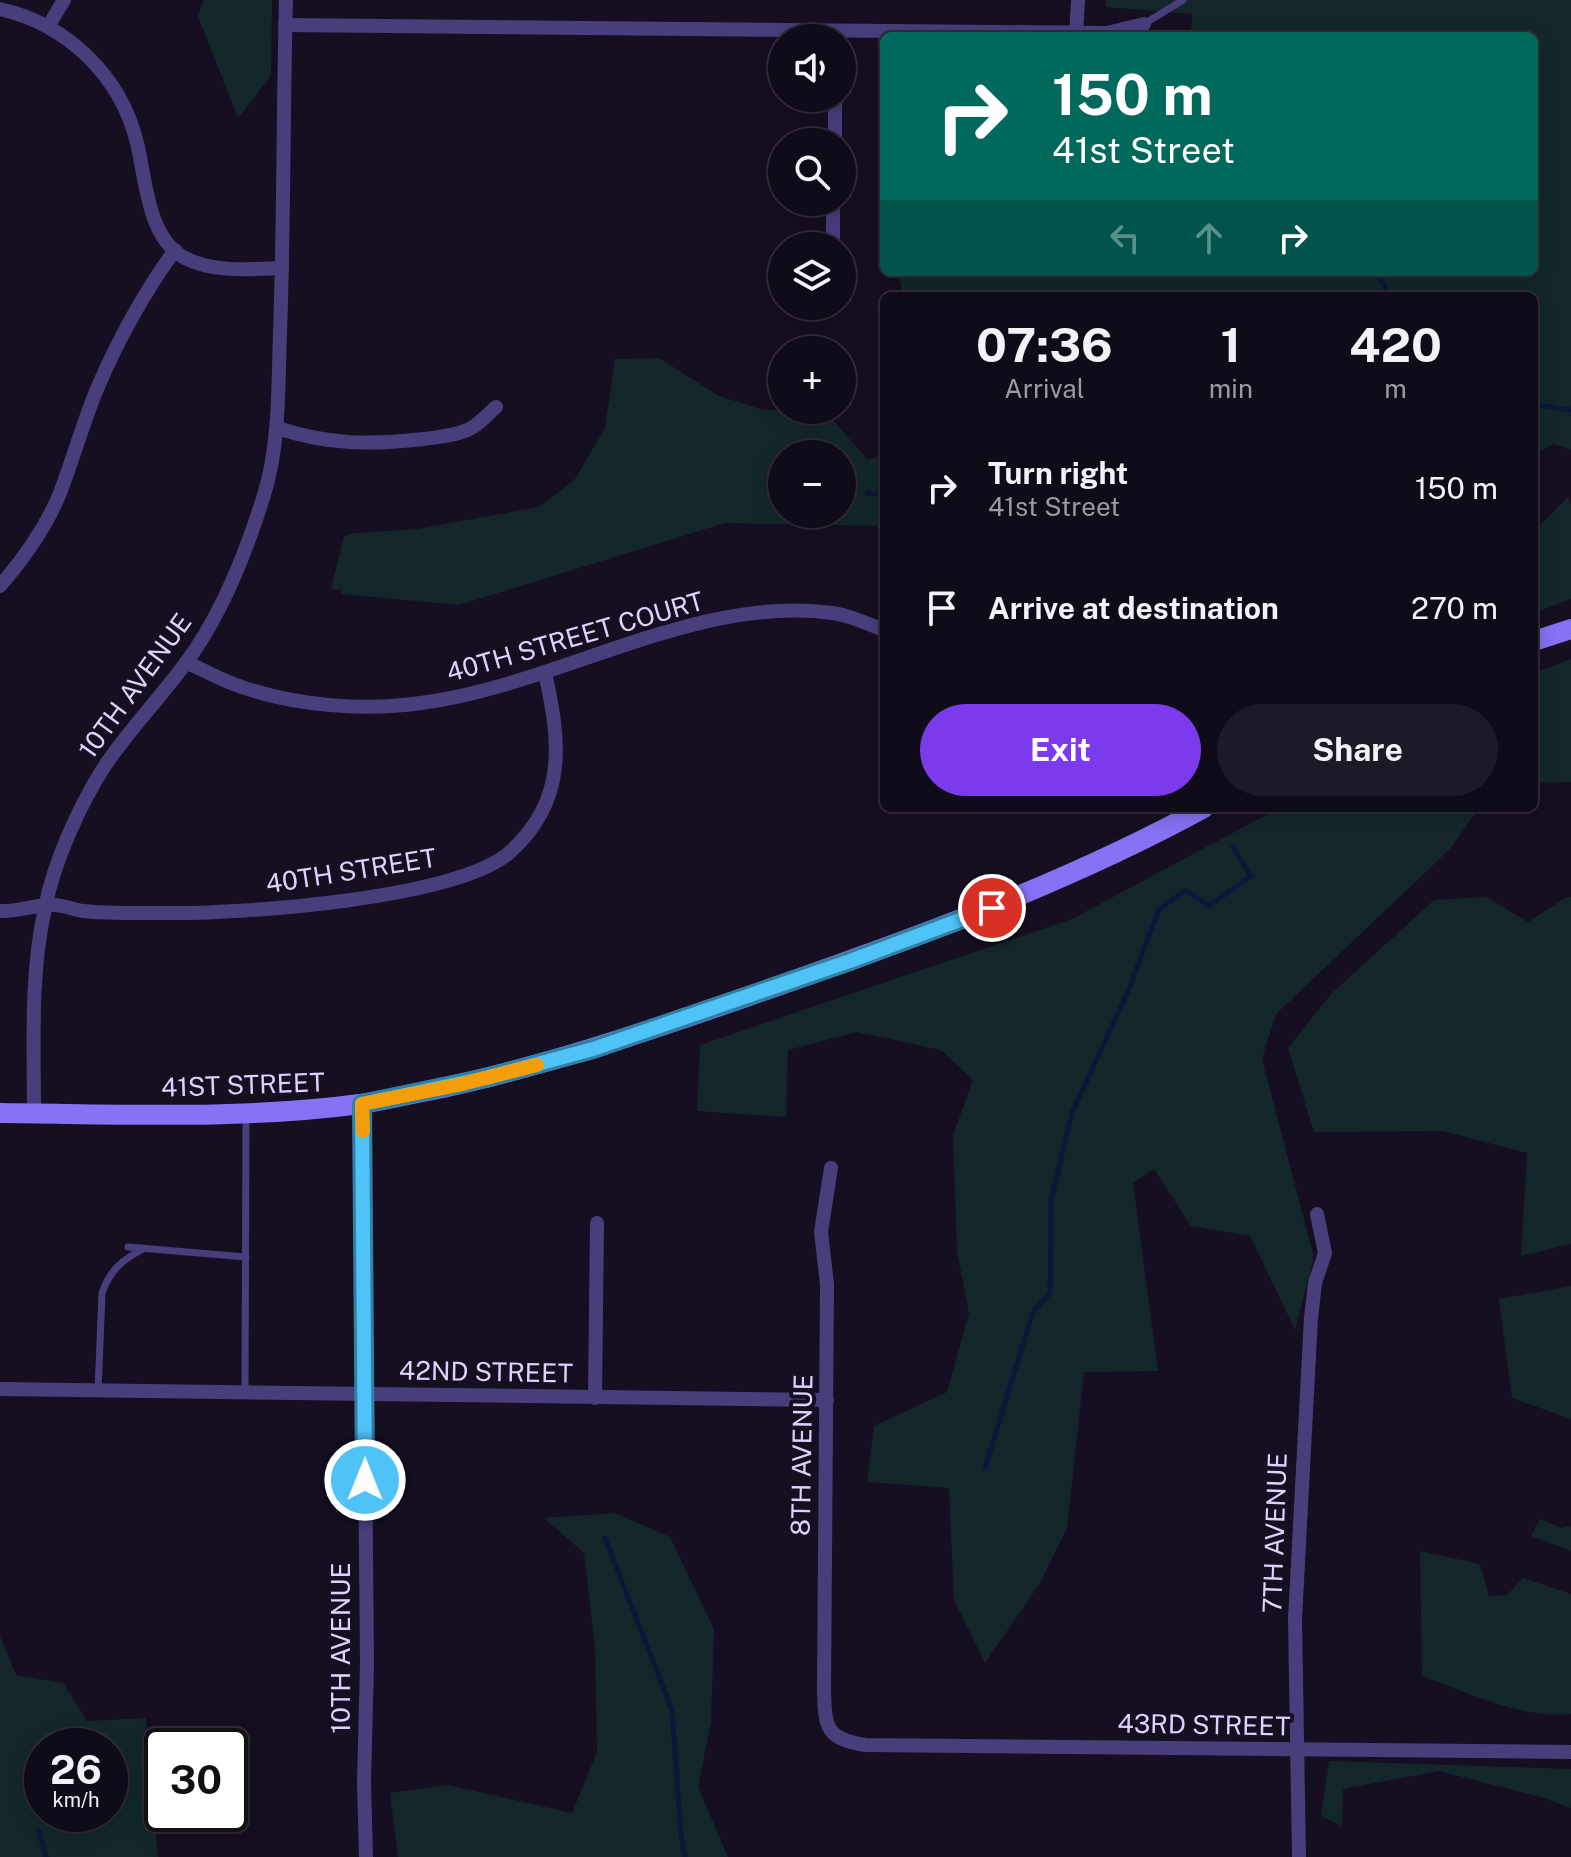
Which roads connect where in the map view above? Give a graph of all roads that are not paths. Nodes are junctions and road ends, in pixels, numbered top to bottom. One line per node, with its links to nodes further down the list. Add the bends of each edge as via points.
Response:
1 (64, 0): 7 (street)
2 (286, 0): 8 (street, 10TH AVENUE)
3 (1078, 0): 9 (street)
4 (1183, 0): 6 (lane)
5 (0, 9): 7 (street)
6 (1144, 24): 10 (street)
7 (49, 25): 14 (street, via 85,54 119,97 134,134 147,200)
8 (285, 25): 11 (street); 15 (street, 10TH AVENUE)
9 (1076, 32)
10 (1111, 32)
11 (768, 34)
12 (856, 35): 13 (street)
13 (880, 35)
14 (175, 250): 15 (street, via 220,268); 18 (street, via 119,340 59,496 37,538)
15 (282, 268): 17 (street, 10TH AVENUE)
16 (496, 407): 17 (street, via 472,429 387,443 342,443)
17 (277, 428): 22 (street, 10TH AVENUE, via 266,491 252,532)
18 (0, 586)
19 (880, 629): 23 (street, 40TH STREET COURT, via 832,613 749,614 660,635)
20 (1571, 629): 21 (street)
21 (1538, 640)
22 (187, 663): 23 (street, 40TH STREET COURT, via 266,695 358,706 444,700); 25 (street, 10TH AVENUE, via 105,766 78,816)
23 (545, 673): 25 (street, 40TH STREET, via 558,748 555,775 543,808 522,839 510,853 476,872 405,891 260,910 170,914)
24 (1196, 812): 27 (street, 41ST STREET, via 992,908 863,956 593,1049)
25 (45, 906): 26 (street, 40TH STREET); 29 (street, 10TH AVENUE, via 35,982)
26 (0, 911)
27 (362, 1104): 30 (street, 41ST STREET); 40 (street, 10TH AVENUE)
28 (0, 1113): 29 (street, 41ST STREET)
29 (34, 1113): 30 (street, 41ST STREET)
30 (246, 1114): 36 (lane)
31 (831, 1168): 42 (street, 8TH AVENUE, via 821,1232 827,1284)
32 (1317, 1214): 44 (street, 7TH AVENUE, via 1325,1253 1315,1283 1307,1375 1295,1619)
33 (597, 1223): 41 (street)
34 (128, 1247): 35 (lane)
35 (143, 1249): 36 (lane); 38 (lane, via 116,1267 102,1293)
36 (246, 1257): 39 (lane)
37 (0, 1389): 38 (street, 42ND STREET)
38 (98, 1391): 39 (street, 42ND STREET)
39 (245, 1394): 40 (street, 42ND STREET)
40 (364, 1395): 41 (street, 42ND STREET); 46 (street, 10TH AVENUE)
41 (595, 1398): 42 (street, 42ND STREET)
42 (827, 1400): 43 (street, 8TH AVENUE, via 824,1715)
43 (837, 1739): 44 (street, 43RD STREET, via 865,1745)
44 (1295, 1750): 45 (street, 43RD STREET); 47 (street, 7TH AVENUE)
45 (1571, 1752)
46 (366, 1857)
47 (1299, 1857)

